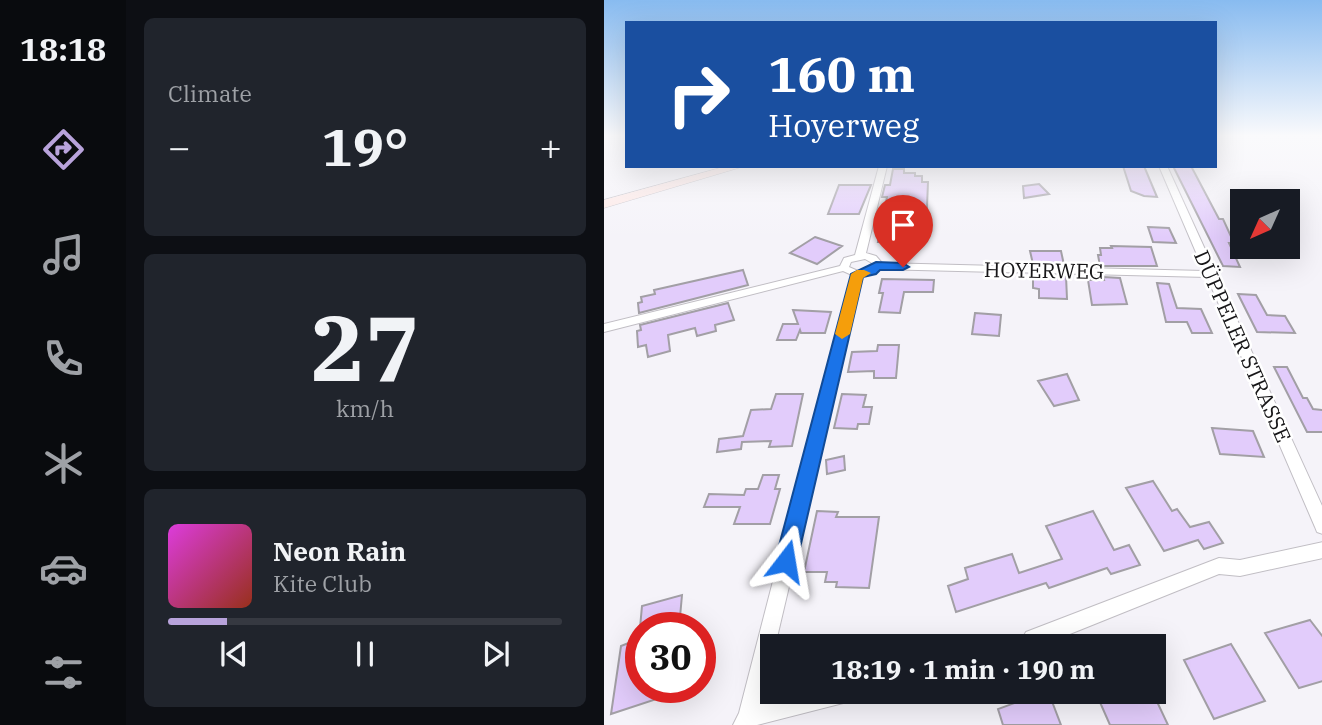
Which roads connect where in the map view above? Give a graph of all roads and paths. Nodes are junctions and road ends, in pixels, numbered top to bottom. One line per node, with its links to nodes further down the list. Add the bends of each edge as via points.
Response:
1 (726, 170): 4 (street)
2 (882, 170): 5 (street)
3 (1165, 170): 8 (street, DÜPPELER STRASSE)
4 (604, 204)
5 (860, 256): 6 (street, via 873,258); 7 (street, via 847,260)
6 (876, 266): 7 (street, via 871,271); 8 (street, HOYERWEG)
7 (851, 271): 9 (street); 14 (street)
8 (1211, 274): 10 (street, DÜPPELER STRASSE)
9 (604, 328)
10 (1322, 527)
11 (1322, 550): 12 (street, via 1240,568 1219,566)
12 (1046, 634)
13 (805, 704): 14 (street)
14 (745, 721)

